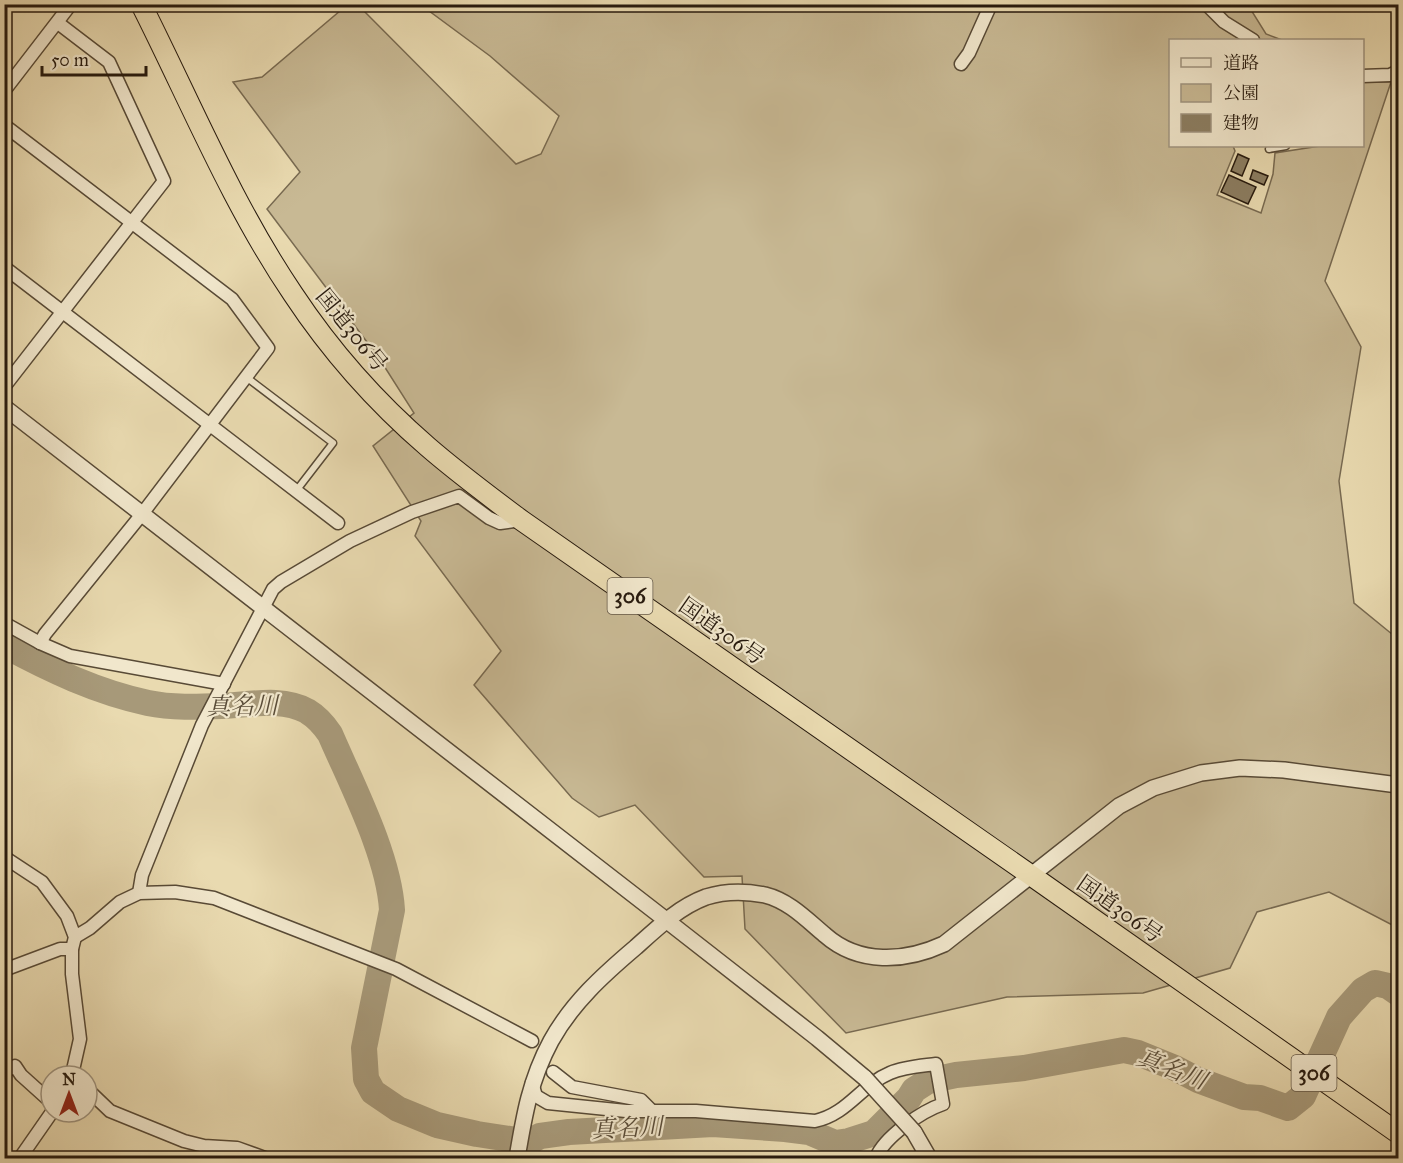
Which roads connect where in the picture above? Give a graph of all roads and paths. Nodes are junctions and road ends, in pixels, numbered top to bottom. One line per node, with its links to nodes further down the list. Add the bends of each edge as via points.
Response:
1 (71, 4): 5 (street)
2 (141, 4): 23 (highway, 国道306号 / 306, via 250,225 293,295 368,388 411,432)
3 (991, 4): 7 (street)
4 (1206, 4): 6 (street, via 1224,22)
5 (58, 22): 10 (street); 14 (street, via 109,62 164,181)
6 (1251, 39)
7 (961, 64)
8 (1398, 71): 9 (street)
9 (1364, 76)
10 (4, 91)
11 (4, 125): 14 (street)
12 (1280, 147): 13 (lane)
13 (1269, 149)
14 (132, 222): 16 (street); 17 (street, via 231,299 268,348)
15 (4, 267): 16 (street)
16 (63, 311): 18 (street); 20 (street)
17 (246, 377): 20 (street); 21 (lane, via 333,442)
18 (4, 387)
19 (4, 407): 22 (street)
20 (210, 425): 21 (street); 22 (street)
21 (296, 491): 24 (street)
22 (142, 514): 25 (street); 27 (street)
23 (521, 520): 25 (street, via 500,523 459,496 412,512 350,541 281,582); 31 (highway, 国道306号 / 306)
24 (338, 523)
25 (262, 608): 28 (street); 33 (street)
26 (4, 623): 27 (street)
27 (40, 643): 28 (street, via 69,656)
28 (222, 688): 32 (street, via 202,725 142,875)
29 (1398, 785): 31 (street, via 1284,770 1240,768 1201,773 1153,788 1119,806)
30 (4, 857): 34 (street, via 42,882 67,916)
31 (1031, 877): 33 (street, via 944,944 905,957 877,958 838,945 788,904 765,895 716,894); 45 (highway, 国道306号 / 306)
32 (139, 892): 34 (street, via 120,902); 36 (street, via 214,898 396,969)
33 (666, 920): 40 (street, via 577,1003 551,1041); 50 (street, bridge, via 865,1078 914,1132)
34 (74, 944): 35 (street); 37 (street, via 72,974 80,1039)
35 (4, 970)
36 (532, 1041)
37 (74, 1064)
38 (4, 1072): 41 (street, via 15,1066)
39 (553, 1072): 43 (street, via 572,1087 641,1100)
40 (532, 1083): 43 (street, via 536,1096 548,1103); 48 (street)
41 (39, 1091)
42 (99, 1100): 47 (street, via 110,1111 184,1141 237,1148)
43 (652, 1111): 49 (street, via 815,1121 841,1112 890,1072 936,1064 943,1104 927,1109 895,1135)
44 (44, 1124): 46 (street)
45 (1398, 1133)
46 (20, 1158)
47 (265, 1158)
48 (517, 1158)
49 (876, 1158)
50 (929, 1158)

